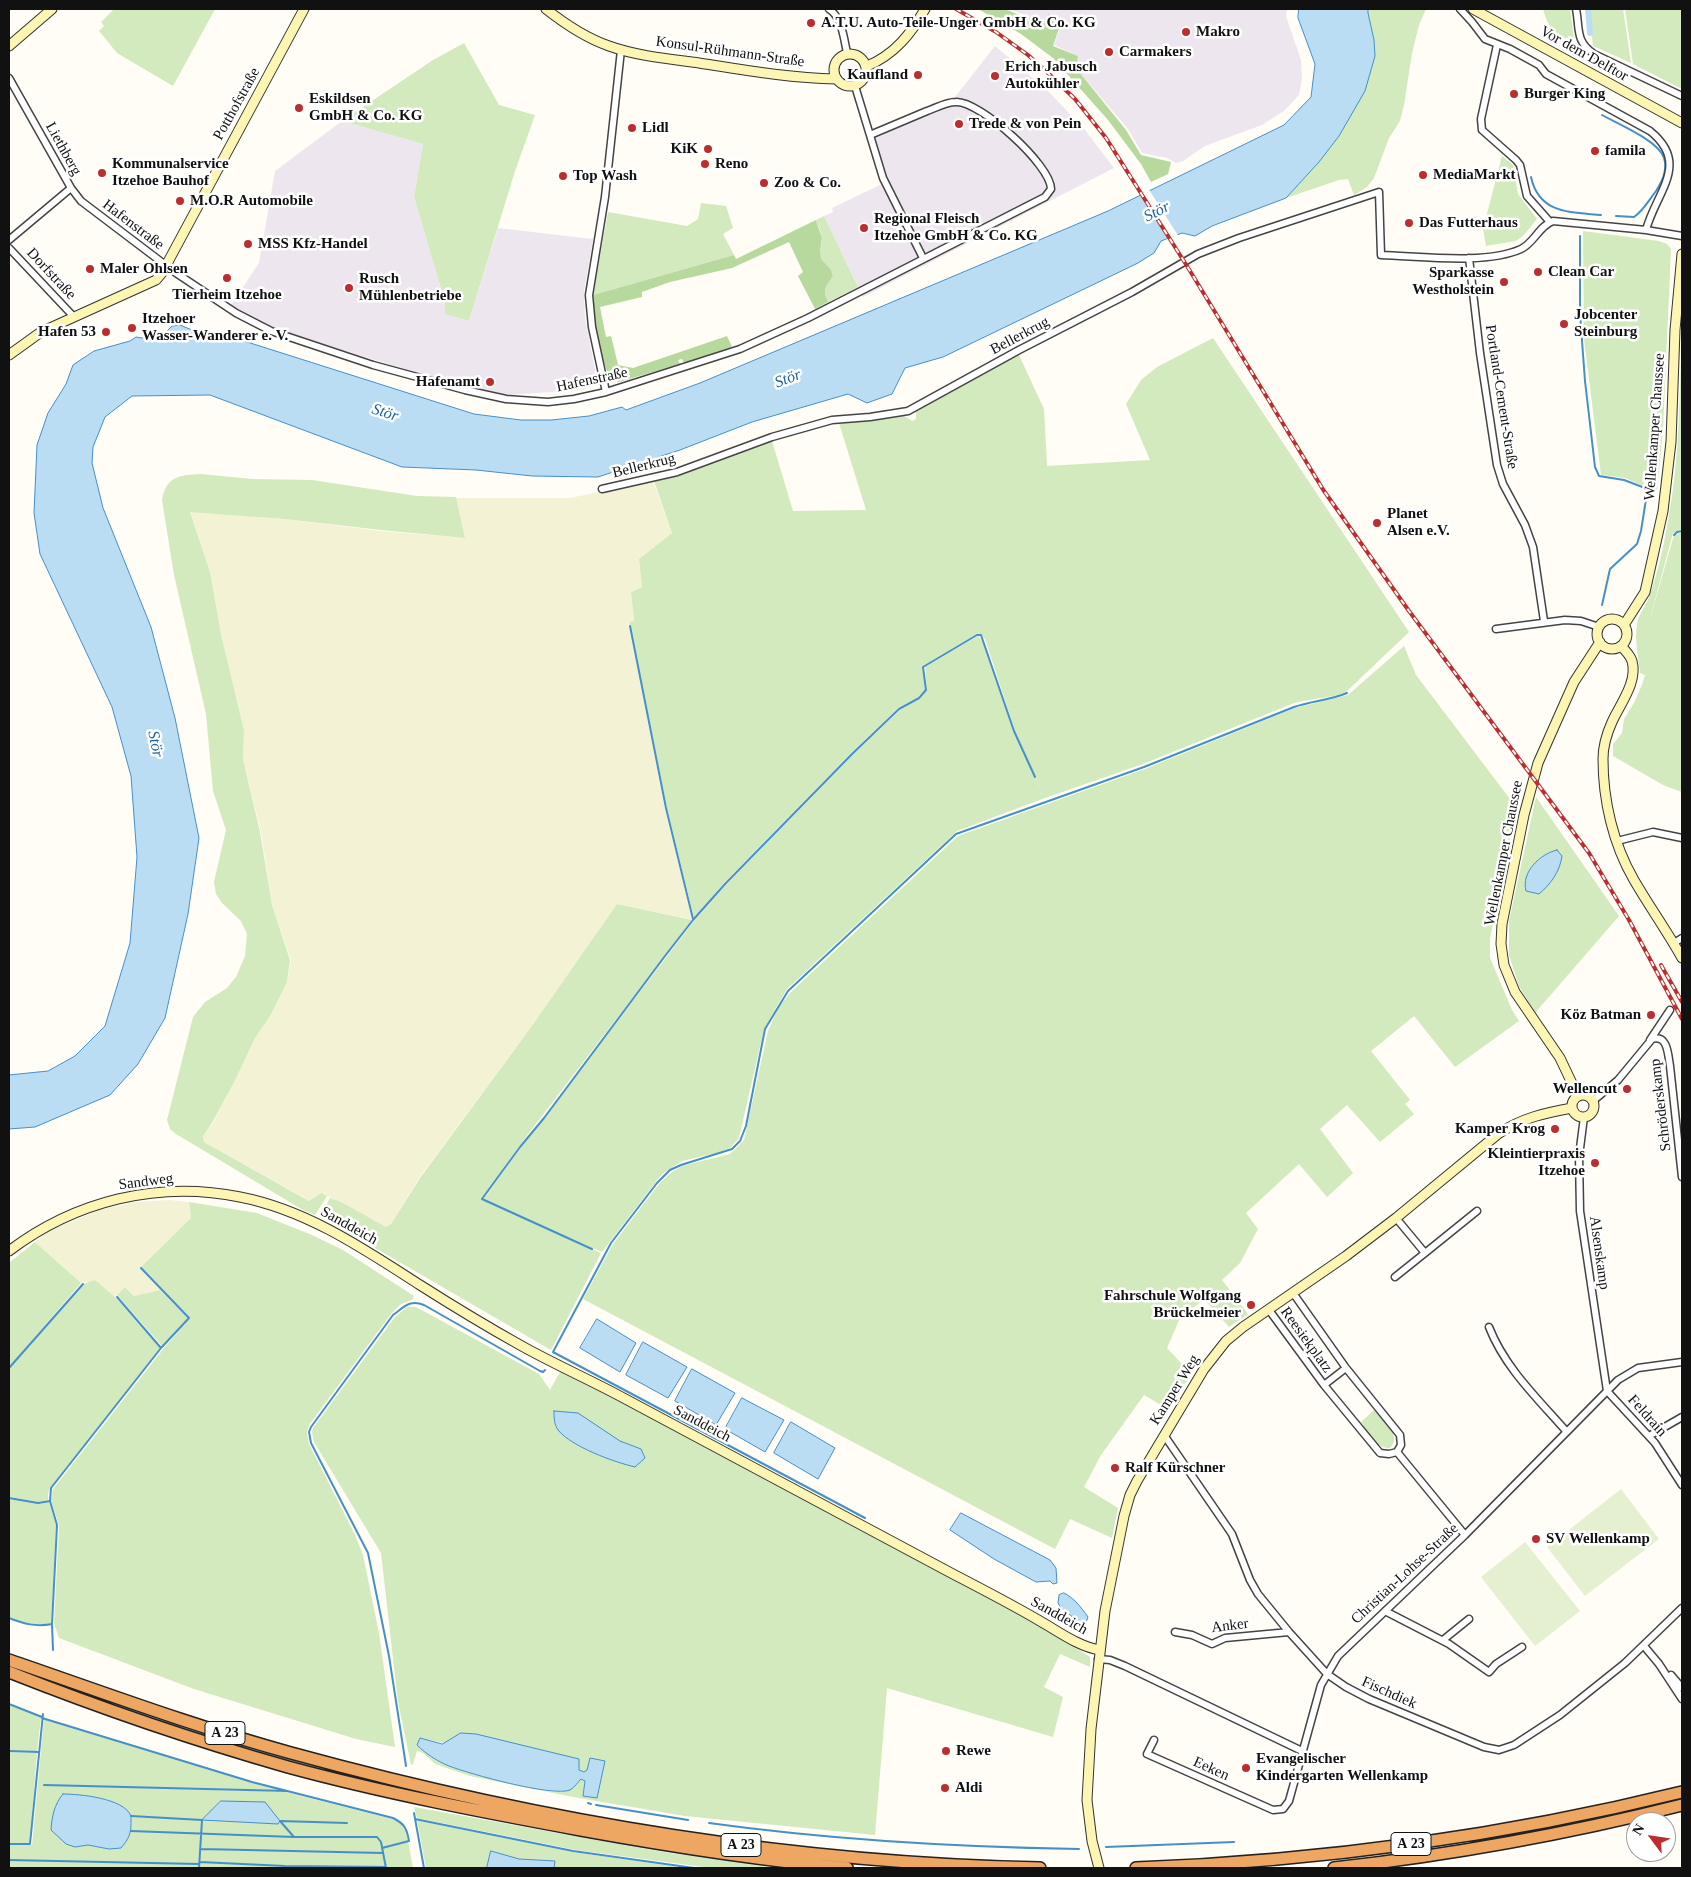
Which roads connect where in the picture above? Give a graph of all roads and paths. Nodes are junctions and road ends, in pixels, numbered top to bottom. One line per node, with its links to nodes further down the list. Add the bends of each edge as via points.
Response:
1 (52, 9): 10 (street)
2 (304, 9): 31 (street, Potthofstraße)
3 (546, 9): 11 (street, Konsul-Rühmann-Straße, via 578,31)
4 (829, 9): 12 (street, via 838,19)
5 (925, 9): 13 (street, via 902,42)
6 (1460, 9): 9 (street, via 1484,39)
7 (1473, 9): 18 (street, Vor dem Delftor)
8 (1576, 9): 17 (street, via 1580,38 1585,48)
9 (1497, 45): 23 (street, via 1481,119 1482,130 1520,165 1527,196); 24 (street, via 1539,65 1546,74 1650,131 1667,146 1673,159 1673,179 1649,218)
10 (9, 46)
11 (621, 50): 15 (street, Konsul-Rühmann-Straße, via 780,74); 34 (street, via 607,185 590,288 591,322)
12 (847, 53): 13 (street, via 860,56); 15 (street, via 834,66)
13 (867, 66): 16 (street, via 864,78)
14 (9, 78): 22 (street, Liethberg)
15 (836, 79): 16 (street, Konsul-Rühmann-Straße, via 847,86)
16 (855, 86): 21 (street)
17 (1682, 96)
18 (1671, 117): 19 (street, Vor dem Delftor); 20 (street)
19 (1682, 123)
20 (1682, 129)
21 (870, 135): 29 (street, via 885,182); 29 (street, Hafenstraße, via 948,103 970,104 1021,145 1049,176 1051,189 1045,197)
22 (71, 188): 26 (street, Liethberg); 31 (street, Hafenstraße, via 81,202)
23 (1550, 222): 24 (street); 30 (street, via 1523,248)
24 (1646, 230): 25 (street)
25 (1682, 236)
26 (9, 240)
27 (9, 248): 32 (street, Dorfstraße)
28 (1682, 254): 37 (street, Wellenkamper Chaussee, via 1675,330 1671,442 1663,512 1644,592)
29 (923, 258): 34 (street, Hafenstraße, via 758,341)
30 (1469, 258): 35 (street, Bellerkrug, via 1381,255 1380,192 1198,254 908,410 832,420 772,437 677,472); 36 (street, Portland-Cement-Straße, via 1497,465 1533,546)
31 (167, 266): 32 (street, Potthofstraße, via 156,280); 34 (street, Hafenstraße, via 236,313 271,332 410,376 516,400 560,401)
32 (74, 317): 33 (street, Potthofstraße, via 41,332)
33 (9, 355)
34 (606, 392)
35 (602, 489)
36 (1544, 621): 38 (street, via 1577,620); 39 (street)
37 (1624, 625): 38 (street, via 1613,619); 41 (street, Wellenkamper Chaussee, via 1627,636)
38 (1599, 627): 40 (street)
39 (1496, 629)
40 (1600, 642): 41 (street, via 1610,648); 49 (street, Wellenkamper Chaussee, via 1574,682 1538,763 1524,815 1502,924 1501,944 1504,964 1515,992 1564,1064)
41 (1621, 646): 43 (street, via 1632,662 1632,678 1609,729 1603,756 1605,797)
42 (1682, 838): 43 (street, via 1653,832)
43 (1618, 841): 45 (street, via 1634,881)
44 (1682, 938): 45 (street)
45 (1674, 943): 46 (street)
46 (1682, 958)
47 (1670, 1010): 48 (street)
48 (1652, 1039): 50 (street, via 1618,1080); 53 (street, Schröderskamp, via 1662,1040 1667,1048)
49 (1578, 1096): 50 (street, via 1587,1096); 51 (street)
50 (1593, 1101): 52 (street, via 1593,1111)
51 (1572, 1108): 52 (street, via 1576,1115); 56 (street, Kamper Weg, via 1537,1115 1507,1128)
52 (1584, 1117): 66 (street, Alsenskamp, via 1579,1156 1580,1211)
53 (1682, 1177)
54 (1477, 1211): 58 (street)
55 (296, 1214): 57 (street, Sandweg, via 227,1194 186,1191 136,1195 107,1201 60,1218); 82 (street, Sanddeich, via 346,1238 521,1346)
56 (1396, 1218): 58 (street); 60 (street, Kamper Weg)
57 (9, 1251)
58 (1425, 1253): 59 (street)
59 (1395, 1277)
60 (1293, 1293): 61 (street, Kamper Weg); 64 (street, Reesiekplatz)
61 (1269, 1310): 65 (street, Reesiekplatz); 69 (street, Kamper Weg, via 1233,1335 1214,1355)
62 (1489, 1327): 68 (street, via 1509,1364)
63 (1682, 1362): 66 (street, via 1638,1368)
64 (1346, 1368): 65 (street, Reesiekplatz); 71 (street, Reesiekplatz, via 1400,1435)
65 (1324, 1385): 71 (street, Reesiekplatz, via 1380,1453)
66 (1606, 1391): 68 (street, Christian-Lohse-Straße); 70 (street, Feldrain)
67 (1682, 1417): 70 (street)
68 (1566, 1431): 73 (street, Christian-Lohse-Straße)
69 (1164, 1435): 78 (street, Fischdiek, via 1232,1534 1258,1594); 82 (street, Kamper Weg, via 1126,1507)
70 (1649, 1436): 72 (street, Feldrain)
71 (1397, 1452): 73 (street)
72 (1682, 1485)
73 (1465, 1535): 75 (street, Christian-Lohse-Straße)
74 (1682, 1608): 80 (street, Fischdiek)
75 (1385, 1611): 79 (street); 86 (street, Christian-Lohse-Straße, via 1338,1656)
76 (1469, 1619): 79 (street)
77 (1175, 1632): 78 (street, Anker, via 1212,1644 1225,1638)
78 (1289, 1632): 86 (street, Fischdiek)
79 (1443, 1640): 81 (street, via 1489,1672)
80 (1644, 1646): 84 (street); 86 (street, Fischdiek, via 1560,1715 1519,1743 1499,1750 1484,1747 1377,1702)
81 (1522, 1647)
82 (1099, 1654): 90 (street, Sanddeich); 96 (street, Kamper Weg, via 1087,1780 1089,1820)
83 (9, 1660): 95 (highway, A 23, via 291,1753 543,1812 695,1839 818,1855 957,1866)
84 (1659, 1664): 87 (street); 88 (street)
85 (9, 1672): 94 (highway, A 23, via 147,1724 288,1767 351,1782 484,1812 692,1850)
86 (1327, 1674): 90 (street, Christian-Lohse-Straße)
87 (1682, 1688)
88 (1682, 1699)
89 (1154, 1740): 93 (street, Eeken, via 1147,1754 1273,1810)
90 (1302, 1751): 93 (street, Christian-Lohse-Straße, via 1290,1801)
91 (1682, 1792): 97 (highway, A 23, via 1574,1817 1461,1837 1240,1863)
92 (1682, 1805): 98 (highway, A 23, via 1578,1830 1465,1851)
93 (1281, 1810)
94 (847, 1868)
95 (1040, 1868)
96 (1099, 1868)
97 (1136, 1868)
98 (1334, 1868)

